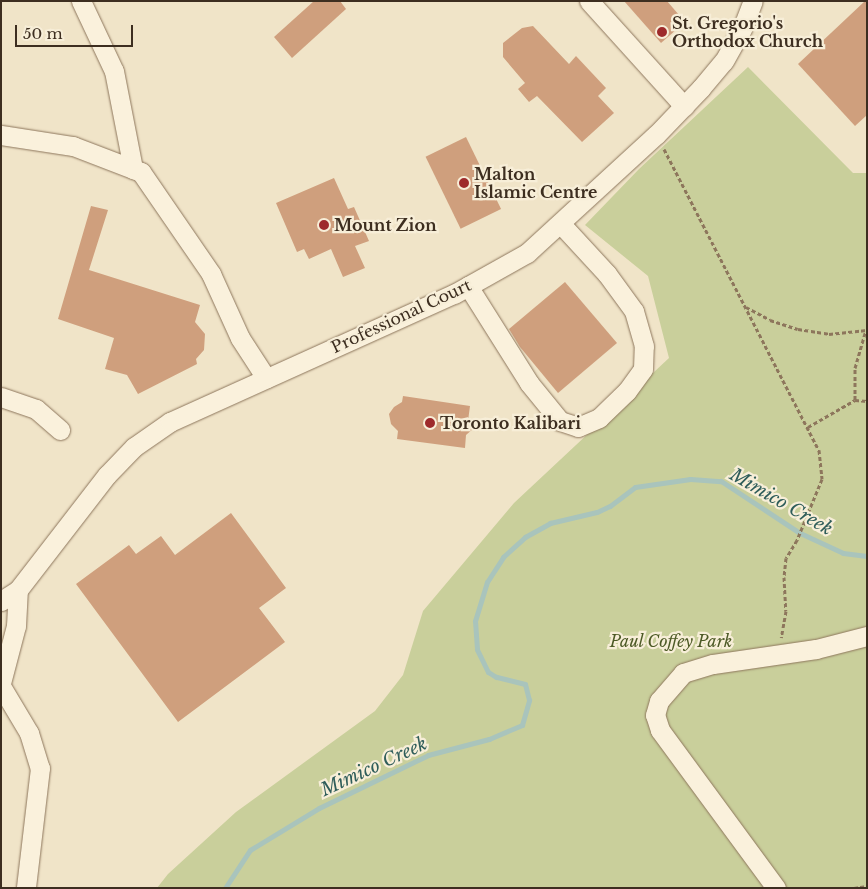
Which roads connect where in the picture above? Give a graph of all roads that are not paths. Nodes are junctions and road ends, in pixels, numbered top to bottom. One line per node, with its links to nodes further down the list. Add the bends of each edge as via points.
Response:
1 (81, 1): 6 (street, via 114,71)
2 (589, 1): 4 (street)
3 (753, 1): 4 (street, Professional Court, via 724,61)
4 (684, 106): 7 (street, Professional Court)
5 (1, 135): 6 (street, via 73,146)
6 (134, 169): 9 (street, via 141,172 211,274 240,338)
7 (560, 223): 8 (street, Professional Court, via 527,253); 8 (street, via 607,274 634,311 644,346 642,370 627,391 600,418 578,427 560,421 529,383)
8 (468, 286): 9 (street, Professional Court)
9 (266, 378): 12 (street, Professional Court, via 170,422 134,447 107,475)
10 (1, 398): 11 (street, via 36,409)
11 (60, 430)
12 (18, 590): 13 (street, Professional Court); 15 (street, via 16,626)
13 (1, 601)
14 (867, 636): 17 (street, via 816,649 713,664 683,674 659,701 655,715 660,730)
15 (1, 685): 16 (street, via 29,733 40,768)
16 (26, 888)
17 (776, 888)

